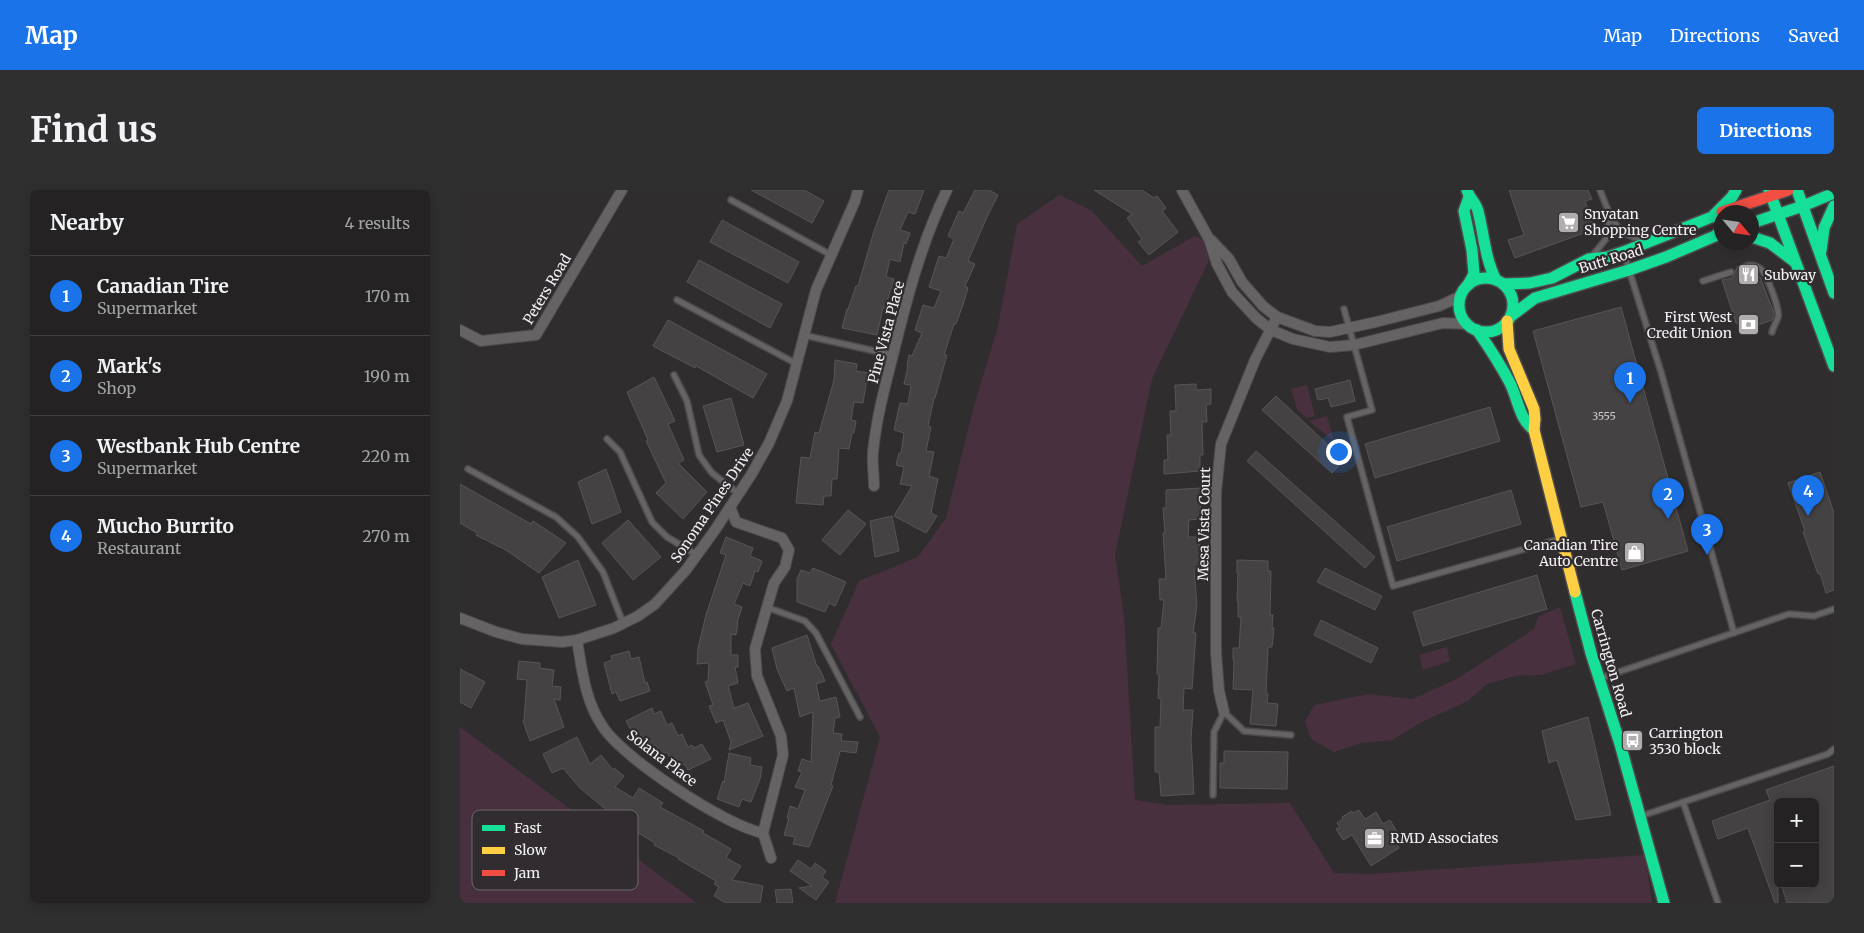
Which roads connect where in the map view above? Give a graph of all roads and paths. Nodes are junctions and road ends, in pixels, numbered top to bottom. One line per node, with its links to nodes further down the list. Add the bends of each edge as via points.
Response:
1 (622, 190): 44 (street, Peters Road, via 536,335 481,341)
2 (858, 190): 27 (street, Sonoma Pines Drive)
3 (947, 190): 50 (street, Pine Vista Place, via 911,287)
4 (1182, 190): 23 (street)
5 (1600, 190): 19 (lane)
6 (1736, 190): 13 (main road)
7 (1788, 190): 9 (main road, Butt Road)
8 (1797, 190): 15 (main road)
9 (1770, 193): 14 (main road, Butt Road); 18 (main road)
10 (1834, 193): 15 (main road)
11 (1468, 194): 34 (main road, via 1477,208 1490,269); 35 (main road, via 1464,211 1474,274)
12 (731, 200): 27 (lane)
13 (1726, 205)
14 (1739, 205)
15 (1803, 206): 18 (main road); 26 (main road)
16 (1834, 206): 26 (main road, via 1822,235)
17 (1714, 215): 24 (main road, Butt Road)
18 (1779, 215): 20 (main road); 29 (main road)
19 (1610, 216): 24 (lane, via 1624,234); 28 (lane, via 1606,239)
20 (1759, 221)
21 (1714, 237): 31 (main road, Butt Road)
22 (1759, 238): 29 (main road, via 1779,248)
23 (1209, 239): 40 (street, via 1229,258 1252,294); 45 (street, via 1217,264 1232,292)
24 (1652, 241): 25 (main road, Butt Road)
25 (1623, 252): 28 (main road, Butt Road); 31 (lane)
26 (1820, 255): 36 (main road)
27 (832, 256): 48 (street, Sonoma Pines Drive, via 816,290)
28 (1589, 259): 34 (main road, Butt Road, via 1552,278 1530,283)
29 (1796, 263): 52 (main road)
30 (1746, 266): 47 (lane, via 1752,264 1765,274 1778,312)
31 (1629, 270): 41 (main road, Butt Road, via 1535,298); 66 (lane)
32 (1731, 272): 33 (lane)
33 (1703, 281)
34 (1500, 282): 35 (main road, via 1482,278); 41 (main road, via 1512,299)
35 (1468, 285): 37 (main road)
36 (1834, 293)
37 (1461, 296): 42 (main road, via 1460,311); 43 (street, via 1439,306)
38 (677, 300): 51 (lane)
39 (1344, 309): 43 (lane)
40 (1277, 317): 43 (street, via 1315,331); 45 (street, Mesa Vista Court)
41 (1509, 318): 46 (main road, via 1494,331); 54 (main road, Carrington Road, via 1509,348 1537,419)
42 (1467, 324): 46 (main road); 49 (street, via 1443,323)
43 (1349, 329): 49 (lane)
44 (460, 330)
45 (1271, 330): 49 (street, via 1292,339 1330,347); 69 (street, Mesa Vista Court, via 1255,360 1221,444 1216,492 1216,653)
46 (1477, 330): 54 (main road, Carrington Road, via 1496,356 1526,424)
47 (1772, 332)
48 (803, 335): 50 (lane); 51 (street, Sonoma Pines Drive)
49 (1354, 345): 60 (lane, via 1372,410 1346,418 1393,586)
50 (893, 355): 57 (street, Pine Vista Place, via 873,453)
51 (797, 364): 58 (street, Sonoma Pines Drive, via 787,401 769,443)
52 (1834, 366)
53 (674, 375): 58 (lane, via 687,401 698,455 712,473)
54 (1534, 430): 60 (main road, Carrington Road)
55 (607, 439): 61 (lane, via 620,452 652,522 667,537)
56 (468, 469): 65 (lane, via 556,517 578,536 603,572)
57 (874, 486)
58 (738, 494): 59 (street, Sonoma Pines Drive)
59 (730, 508): 61 (street, Sonoma Pines Drive); 62 (street, via 736,522 782,538 789,550 785,567 774,583)
60 (1561, 538): 68 (main road, Carrington Road)
61 (697, 555): 65 (street, Sonoma Pines Drive, via 655,604)
62 (766, 607): 70 (lane, via 805,621 816,633); 76 (street, via 755,649 757,676 781,736 784,756)
63 (1834, 609): 66 (lane, via 1814,616 1789,614)
64 (460, 618): 67 (street, Sonoma Pines Drive, via 522,639)
65 (623, 623): 67 (street, Sonoma Pines Drive)
66 (1734, 633): 68 (lane)
67 (577, 640): 76 (street, Solana Place, via 587,696 603,728 624,750 710,810 751,831)
68 (1600, 678): 75 (main road, Carrington Road)
69 (1224, 712): 71 (lane, via 1244,731); 73 (lane, via 1214,732)
70 (860, 717)
71 (1291, 735)
72 (1834, 749): 74 (lane, via 1828,754)
73 (1213, 795)
74 (1683, 802): 75 (lane); 79 (lane)
75 (1640, 816): 78 (main road, Carrington Road)
76 (763, 833): 77 (street)
77 (771, 858)
78 (1664, 903)
79 (1718, 903)

